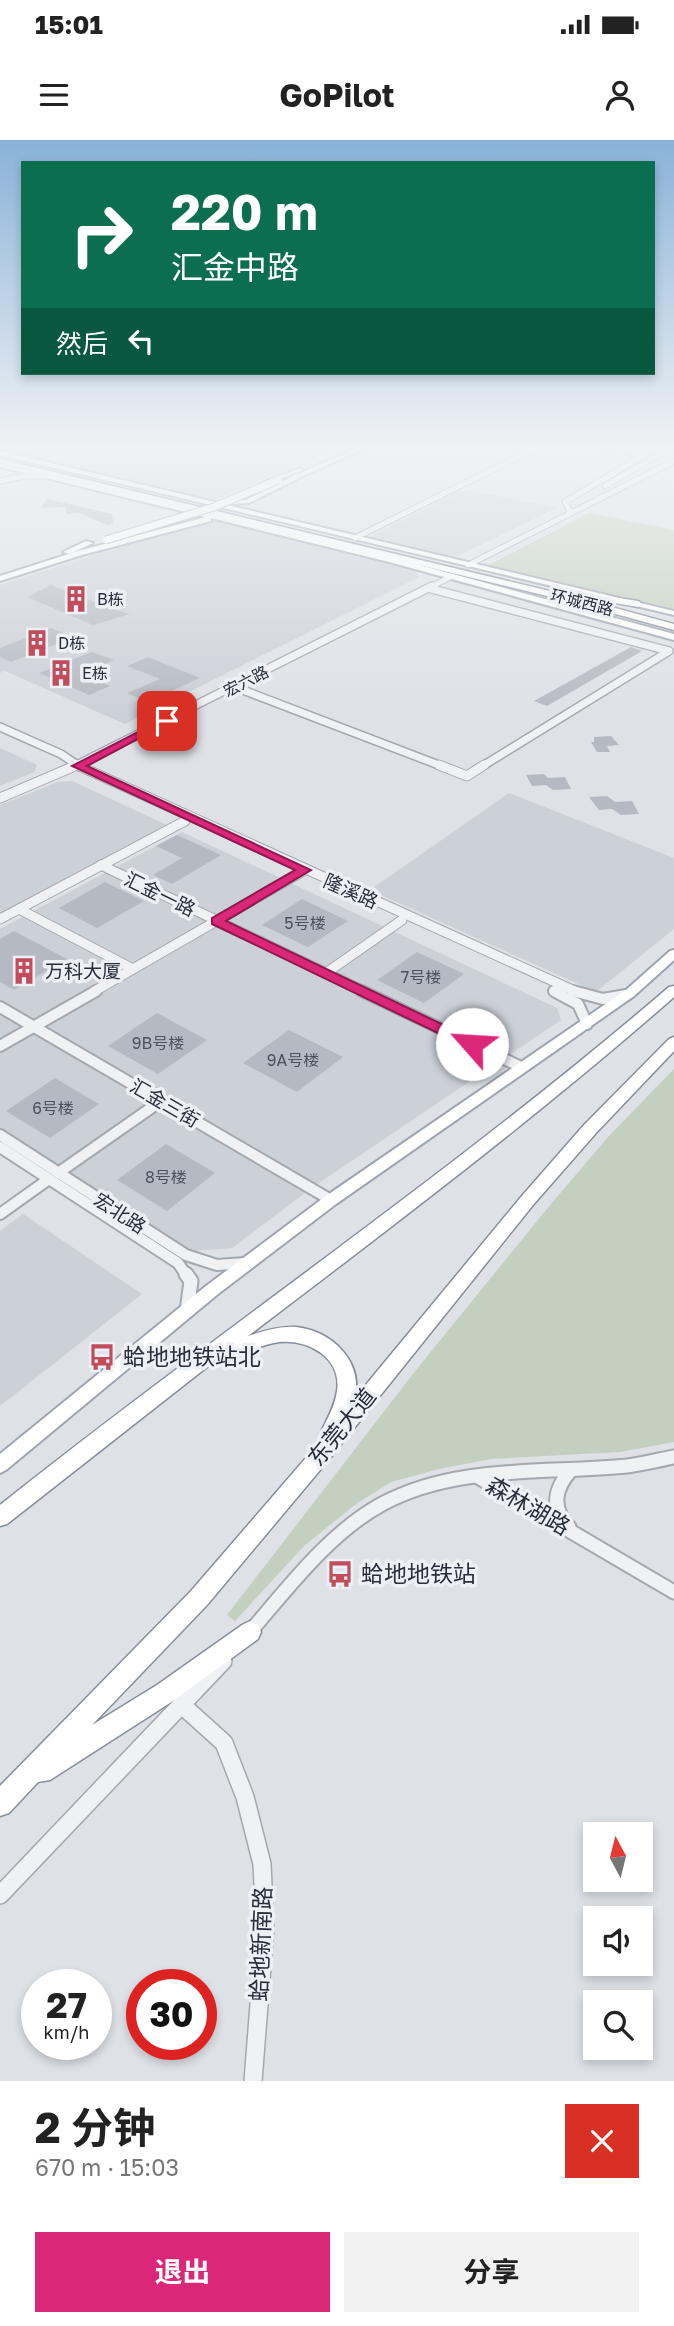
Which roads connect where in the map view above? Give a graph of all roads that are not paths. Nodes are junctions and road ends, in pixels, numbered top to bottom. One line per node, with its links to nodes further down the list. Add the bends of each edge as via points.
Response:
1 (116, 536): 12 (main road)
2 (128, 536): 11 (main road, bridge)
3 (142, 536): 13 (main road)
4 (288, 536): 16 (main road)
5 (310, 536): 22 (highway, 环城西路)
6 (322, 536): 19 (highway, 环城西路)
7 (344, 536): 10 (main road)
8 (360, 536): 10 (street)
9 (526, 536): 14 (street)
10 (355, 538): 14 (main road)
11 (110, 541): 12 (main road); 13 (main road)
12 (67, 552): 15 (main road)
13 (81, 553): 17 (main road)
14 (468, 565): 21 (main road)
15 (0, 573)
16 (449, 575): 18 (street, 宏六路); 20 (main road); 32 (street, 宏六路)
17 (0, 579)
18 (428, 588): 23 (street); 29 (street, 宏六路)
19 (579, 596): 21 (highway); 25 (highway, 环城西路)
20 (531, 597): 23 (street); 26 (main road)
21 (638, 604): 24 (main road)
22 (593, 605): 26 (highway); 27 (highway, 环城西路)
23 (514, 610): 29 (street, via 669,651 467,776)
24 (674, 613)
25 (674, 621)
26 (632, 626): 28 (main road)
27 (674, 627)
28 (674, 637)
29 (235, 687): 32 (street, 宏六路)
30 (0, 727): 32 (street, 隆溪路, via 61,754)
31 (0, 733): 32 (street, 隆溪路)
32 (72, 765): 33 (street, 宏六路); 34 (street, 宏六路); 35 (street, 隆溪路); 37 (street, 隆溪路)
33 (0, 792)
34 (0, 798)
35 (186, 821): 36 (street); 37 (street, 隆溪路)
36 (101, 865): 38 (street); 41 (street, 汇金一路)
37 (302, 871): 40 (street, 隆溪路); 41 (street); 46 (street, 隆溪路, via 585,996 609,999)
38 (19, 909): 39 (street); 43 (street)
39 (0, 919)
40 (402, 920): 44 (street); 48 (street, 隆溪路, via 571,999 582,1009)
41 (216, 921): 43 (street); 44 (street, 汇金一路)
42 (674, 954): 46 (main road)
43 (133, 969): 49 (street)
44 (326, 973): 52 (street, 汇金一路)
45 (674, 990): 61 (highway, via 472,1158)
46 (630, 993): 48 (main road)
47 (0, 1007): 49 (street, 汇金三街)
48 (587, 1024): 52 (main road)
49 (33, 1027): 51 (street); 53 (street, 汇金三街)
50 (674, 1042): 62 (highway, 东莞大道, via 527,1201)
51 (0, 1046)
52 (521, 1067): 57 (main road)
53 (161, 1101): 56 (street); 57 (street, 汇金三街)
54 (0, 1135): 56 (street, 宏北路)
55 (0, 1147): 56 (street, 宏北路)
56 (54, 1176): 58 (street); 59 (street, 宏北路, via 186,1255 217,1265); 60 (street, 宏北路, via 178,1263 191,1281)
57 (331, 1199): 59 (main road)
58 (0, 1214)
59 (248, 1263): 60 (main road)
60 (187, 1311): 64 (main road)
61 (191, 1369): 62 (highway, via 274,1335 307,1335 326,1343 344,1365 348,1391); 67 (highway)
62 (324, 1451): 72 (highway, 东莞大道, via 199,1598)
63 (674, 1457): 65 (street)
64 (0, 1465)
65 (571, 1470): 66 (street); 68 (street, 森林湖路, via 560,1480 556,1509)
66 (478, 1477): 68 (street, 森林湖路); 70 (street, via 399,1496 367,1516 317,1557)
67 (0, 1517)
68 (579, 1536): 69 (street, 森林湖路)
69 (674, 1592)
70 (250, 1632): 71 (street); 72 (highway, via 165,1693)
71 (183, 1706): 75 (street); 76 (street, 蛤地新南路, via 224,1743 245,1797 262,1864 265,1927)
72 (18, 1786): 73 (highway, 东莞大道); 74 (main road)
73 (0, 1804)
74 (0, 1810)
75 (0, 1895)
76 (253, 2081)

